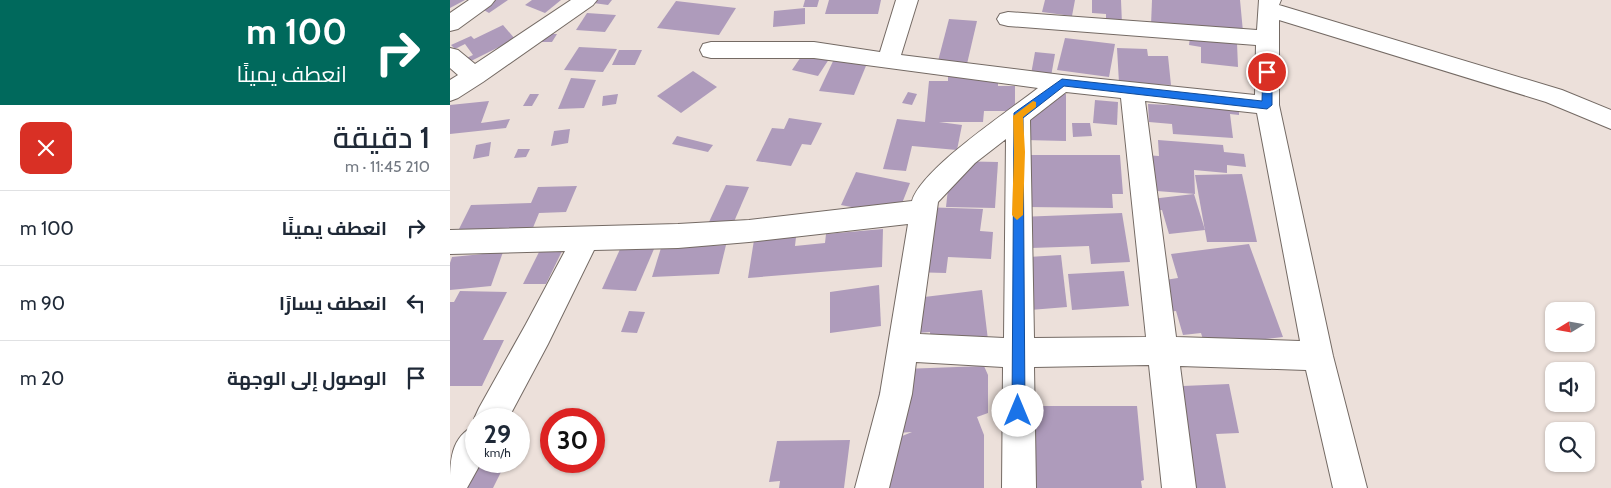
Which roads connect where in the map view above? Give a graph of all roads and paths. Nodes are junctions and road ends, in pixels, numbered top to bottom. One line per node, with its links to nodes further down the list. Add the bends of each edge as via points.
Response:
1 (484, 0): 6 (street)
2 (586, 0): 11 (street)
3 (907, 0): 10 (street)
4 (1269, 5): 7 (street); 17 (street, via 1554,96)
5 (1008, 19): 7 (street)
6 (450, 24)
7 (1268, 38): 15 (street)
8 (711, 50): 10 (street, via 814,50)
9 (450, 56): 11 (street)
10 (888, 61): 12 (street)
11 (475, 76): 14 (street)
12 (1062, 83): 13 (street); 16 (street)
13 (1132, 90): 15 (street); 22 (street)
14 (450, 92)
15 (1267, 105): 24 (street)
16 (1018, 116): 18 (street, via 966,156 939,182 926,198); 23 (street)
17 (1611, 120)
18 (923, 211): 19 (street, via 749,231); 21 (street)
19 (586, 238): 20 (street); 25 (street)
20 (450, 242)
21 (903, 346): 23 (street); 28 (street, via 896,394)
22 (1162, 352): 23 (street); 24 (street); 30 (street)
23 (1018, 353): 29 (street)
24 (1318, 356): 31 (street)
25 (496, 408)
26 (465, 459): 27 (street)
27 (450, 484)
28 (872, 488)
29 (1019, 488)
30 (1179, 488)
31 (1350, 488)

